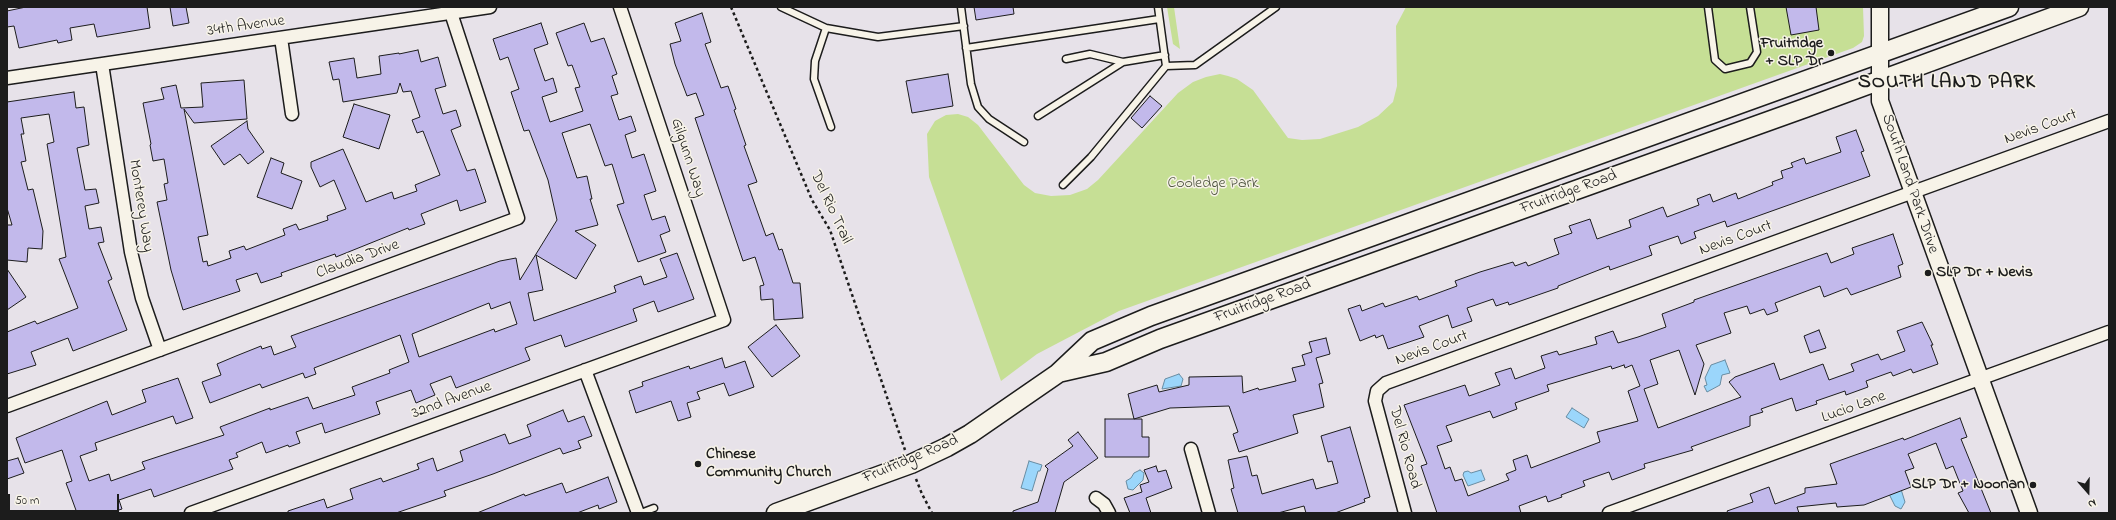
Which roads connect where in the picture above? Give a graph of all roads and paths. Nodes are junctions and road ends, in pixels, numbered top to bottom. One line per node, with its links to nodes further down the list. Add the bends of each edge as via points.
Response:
1 (490, 7): 13 (street, 34th Avenue)
2 (620, 7): 34 (street, Gilgunn Way)
3 (731, 7): 42 (path, Del Rio Trail, via 812,200 830,230)
4 (781, 7): 16 (lane)
5 (961, 7): 15 (lane)
6 (1158, 7): 14 (lane)
7 (1276, 7): 24 (lane, via 1195,65)
8 (1708, 7): 9 (lane, via 1715,60 1725,69 1750,63 1757,52)
9 (1750, 7)
10 (1880, 7): 19 (street, South Land Park Drive)
11 (2009, 7): 19 (main road, Fruitridge Road)
12 (2079, 7): 26 (main road, Fruitridge Road)
13 (451, 13): 17 (street, 34th Avenue); 36 (street, Claudia Drive, via 518,218)
14 (1159, 19): 18 (lane); 20 (lane)
15 (964, 26): 16 (lane, via 878,37); 18 (lane)
16 (826, 28): 30 (lane, via 815,60 814,79)
17 (281, 38): 23 (street, 34th Avenue); 27 (street)
18 (966, 48): 31 (lane, via 970,84 978,107 989,119)
19 (1881, 54): 26 (street, South Land Park Drive); 38 (main road, Fruitridge Road, via 1151,316 1092,341)
20 (1165, 55): 22 (lane); 24 (lane)
21 (1066, 59): 22 (lane, via 1090,54)
22 (1123, 62): 28 (lane)
23 (102, 64): 25 (street, 34th Avenue); 36 (street, Monterey Way, via 131,252 142,298)
24 (1166, 66): 32 (lane, via 1091,157)
25 (7, 78)
26 (1879, 81): 33 (street, South Land Park Drive, via 1880,101); 38 (main road, Fruitridge Road, via 1160,339 1106,362)
27 (292, 114)
28 (1038, 116)
29 (2109, 121): 33 (street, Nevis Court)
30 (832, 127)
31 (1024, 142)
32 (1064, 185)
33 (1912, 192): 39 (street, South Land Park Drive); 40 (street, Nevis Court, via 1393,380)
34 (724, 320): 37 (street, 32nd Avenue)
35 (2109, 332): 39 (street, Lucio Lane)
36 (160, 350): 41 (street, Claudia Drive)
37 (585, 370): 47 (street, 32nd Avenue); 48 (street)
38 (1057, 374): 49 (main road, Fruitridge Road, via 970,434 911,464)
39 (1980, 379): 54 (street, Lucio Lane); 55 (street, South Land Park Drive)
40 (1377, 391): 53 (street, Del Rio Road, via 1375,401)
41 (7, 406)
42 (904, 446)
43 (1191, 449): 52 (street)
44 (917, 481): 50 (path)
45 (1096, 498): 51 (street, via 1104,504)
46 (654, 508): 48 (lane)
47 (191, 513)
48 (640, 513)
49 (776, 513)
50 (932, 513)
51 (1109, 513)
52 (1209, 513)
53 (1405, 513)
54 (1609, 513)
55 (2028, 513)

